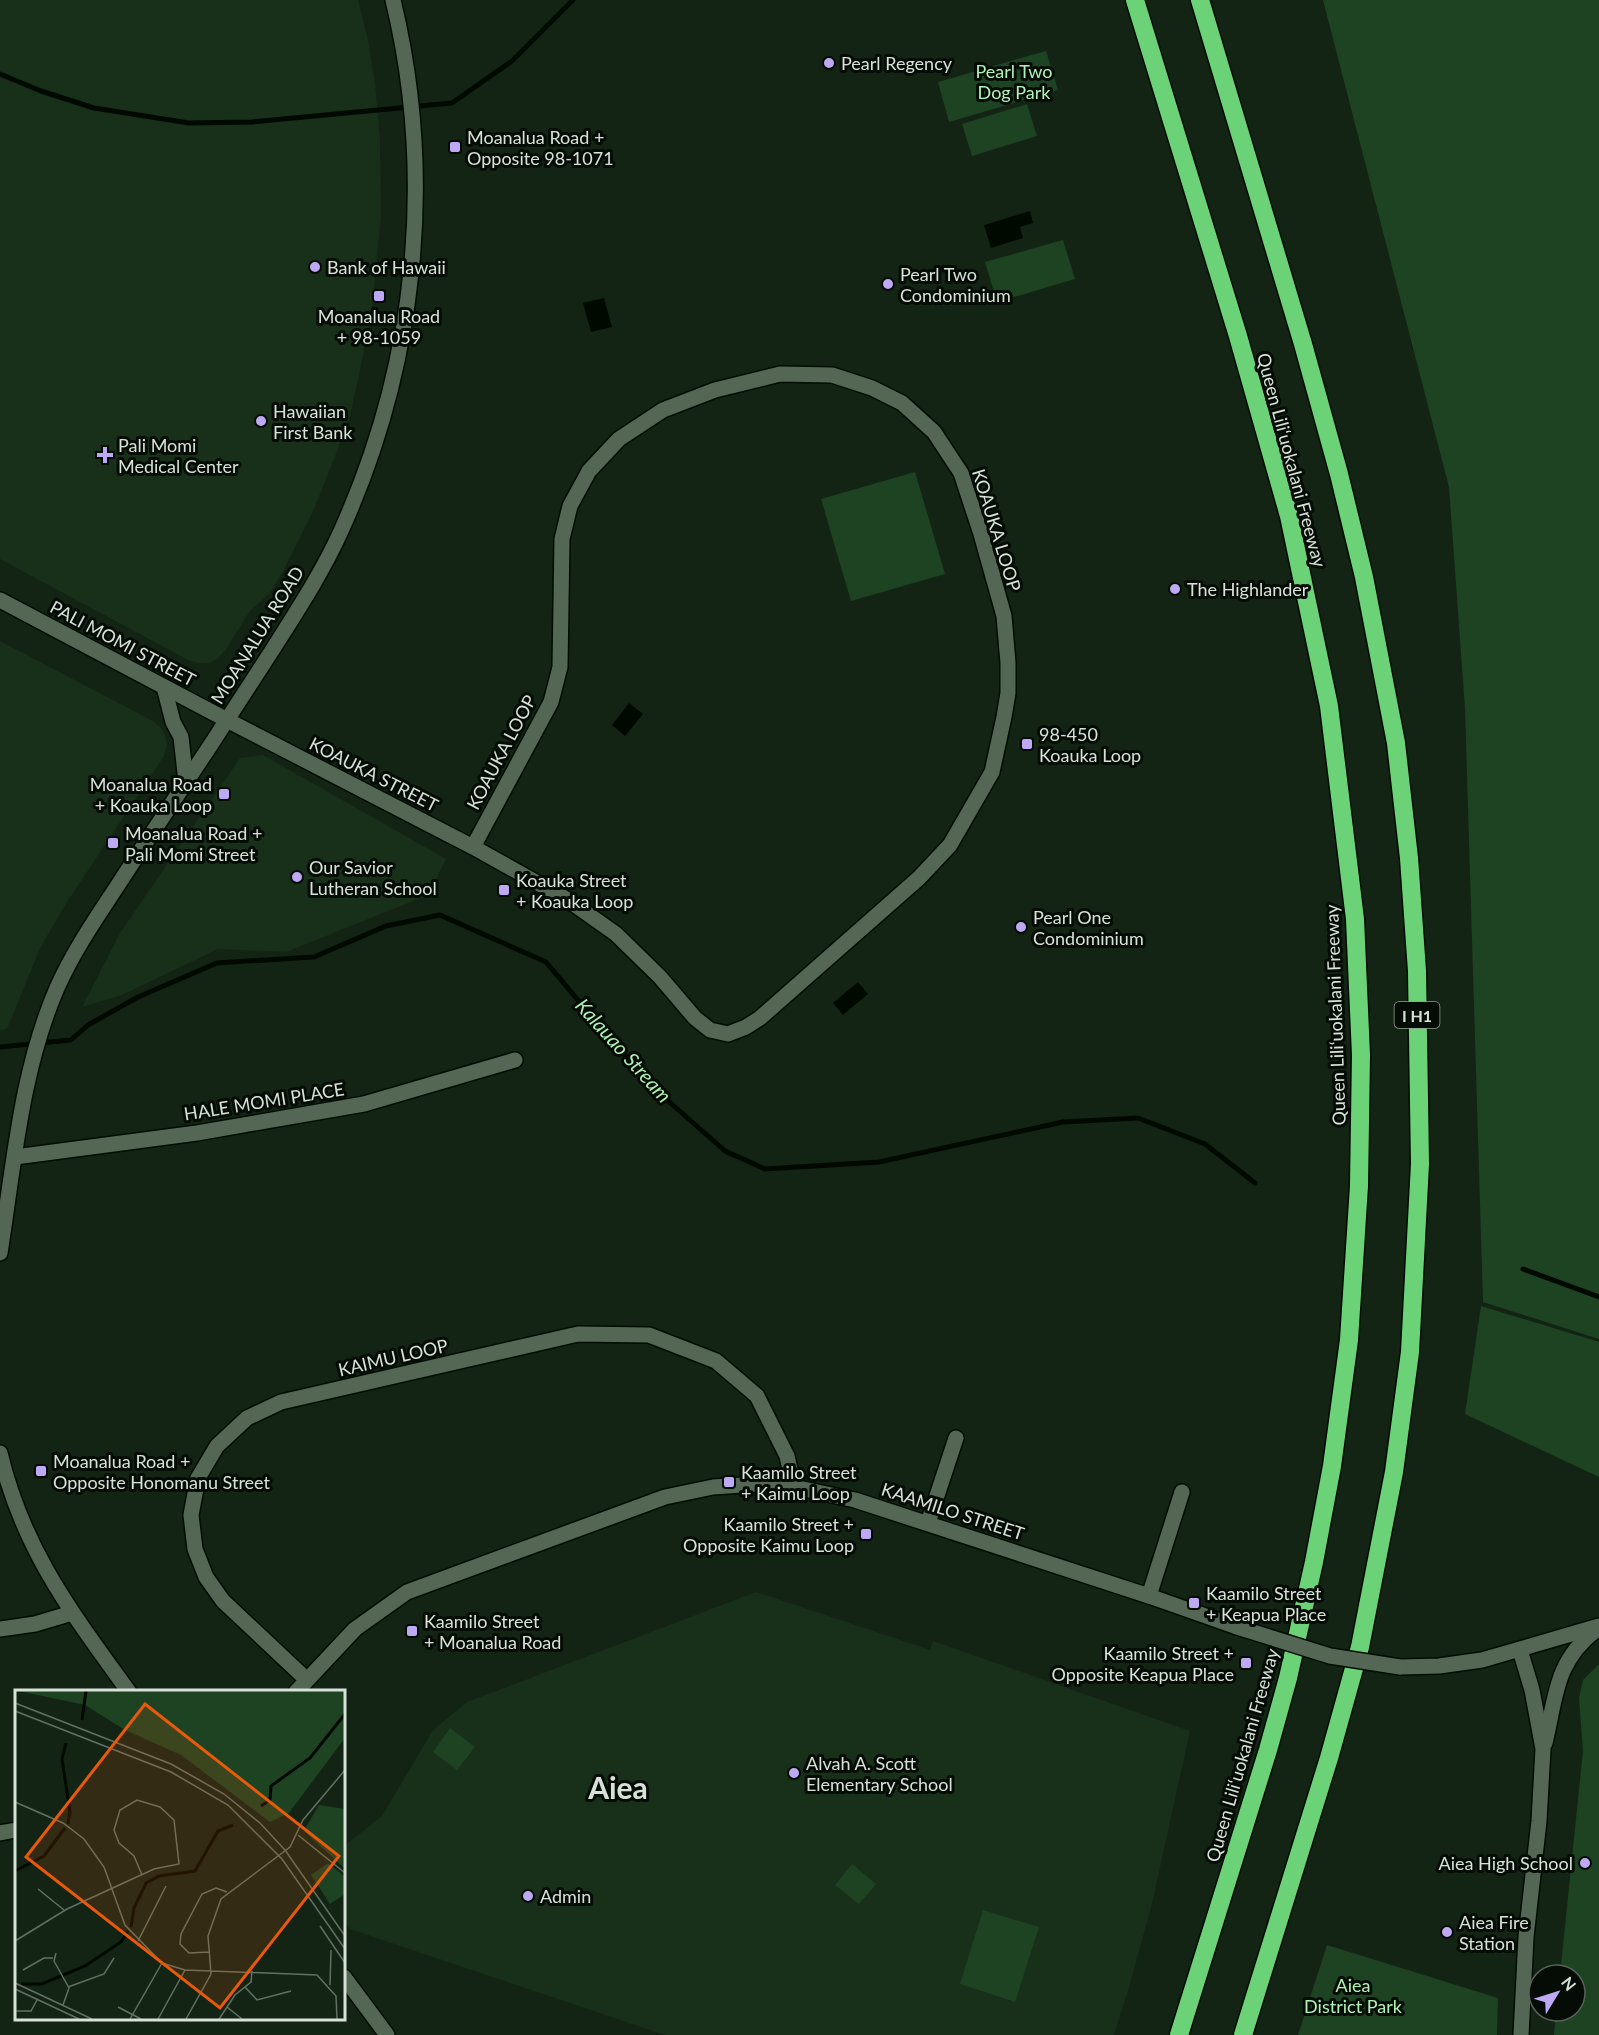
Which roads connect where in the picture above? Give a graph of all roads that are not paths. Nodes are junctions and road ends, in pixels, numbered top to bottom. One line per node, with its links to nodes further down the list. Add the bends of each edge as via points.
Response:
1 (393, 0): 6 (street, MOANALUA ROAD, via 407,64 415,136 416,212 411,285 390,391 344,524 315,583)
2 (1135, 0): 31 (highway, Queen Liliʻuokalani Freeway, via 1238,336 1293,538 1329,706 1355,919 1361,1055 1359,1186 1349,1340 1332,1466 1288,1678)
3 (1200, 0): 32 (highway, I H1, via 1309,366 1364,576 1396,743 1417,971 1420,1164 1410,1352 1394,1472 1360,1647)
4 (0, 600): 5 (street, PALI MOMI STREET)
5 (164, 687): 6 (street, PALI MOMI STREET); 7 (street, via 181,737)
6 (227, 720): 7 (street, MOANALUA ROAD); 8 (street, KOAUKA STREET)
7 (186, 782): 11 (street, MOANALUA ROAD, via 87,932 58,986 25,1089)
8 (472, 847): 9 (street, KOAUKA STREET, via 568,900 615,934 695,1018 710,1030); 9 (street, KOAUKA LOOP, via 551,702 560,667 562,538 570,506 590,471 619,439 663,410 715,390 780,374 832,375 902,403 934,432 961,473 1004,616 1008,693 992,772 950,845 919,878 759,1018)
9 (728, 1034)
10 (515, 1060): 11 (street, HALE MOMI PLACE, via 364,1104 197,1133)
11 (15, 1157): 12 (street, MOANALUA ROAD)
12 (0, 1253)
13 (956, 1438): 17 (street)
14 (0, 1453): 19 (street, via 27,1534)
15 (795, 1487): 17 (street, KAAMILO STREET, via 855,1500); 23 (street, KAAMILO STREET, via 713,1487 665,1497 406,1592 355,1629); 23 (street, KAIMU LOOP, via 787,1456 757,1396 716,1361 649,1335 578,1334 281,1402 247,1418 217,1446 198,1478 191,1515 195,1549 206,1577 223,1601)
16 (1182, 1491): 18 (street)
17 (928, 1523): 18 (street, KAAMILO STREET)
18 (1149, 1596): 22 (street, KAAMILO STREET, bridge, via 1329,1656 1400,1667 1482,1660)
19 (72, 1613): 21 (street); 24 (street)
20 (1599, 1627): 22 (street, KAAMILO STREET); 26 (street, via 1572,1651 1564,1665)
21 (0, 1629)
22 (1520, 1650): 26 (street)
23 (306, 1679): 25 (street, KAAMILO STREET)
24 (128, 1690)
25 (298, 1690)
26 (1544, 1749): 33 (street)
27 (15, 1830): 28 (street)
28 (0, 1833)
29 (345, 1978): 30 (street)
30 (387, 2035)
31 (1179, 2035)
32 (1243, 2035)
33 (1521, 2035)

